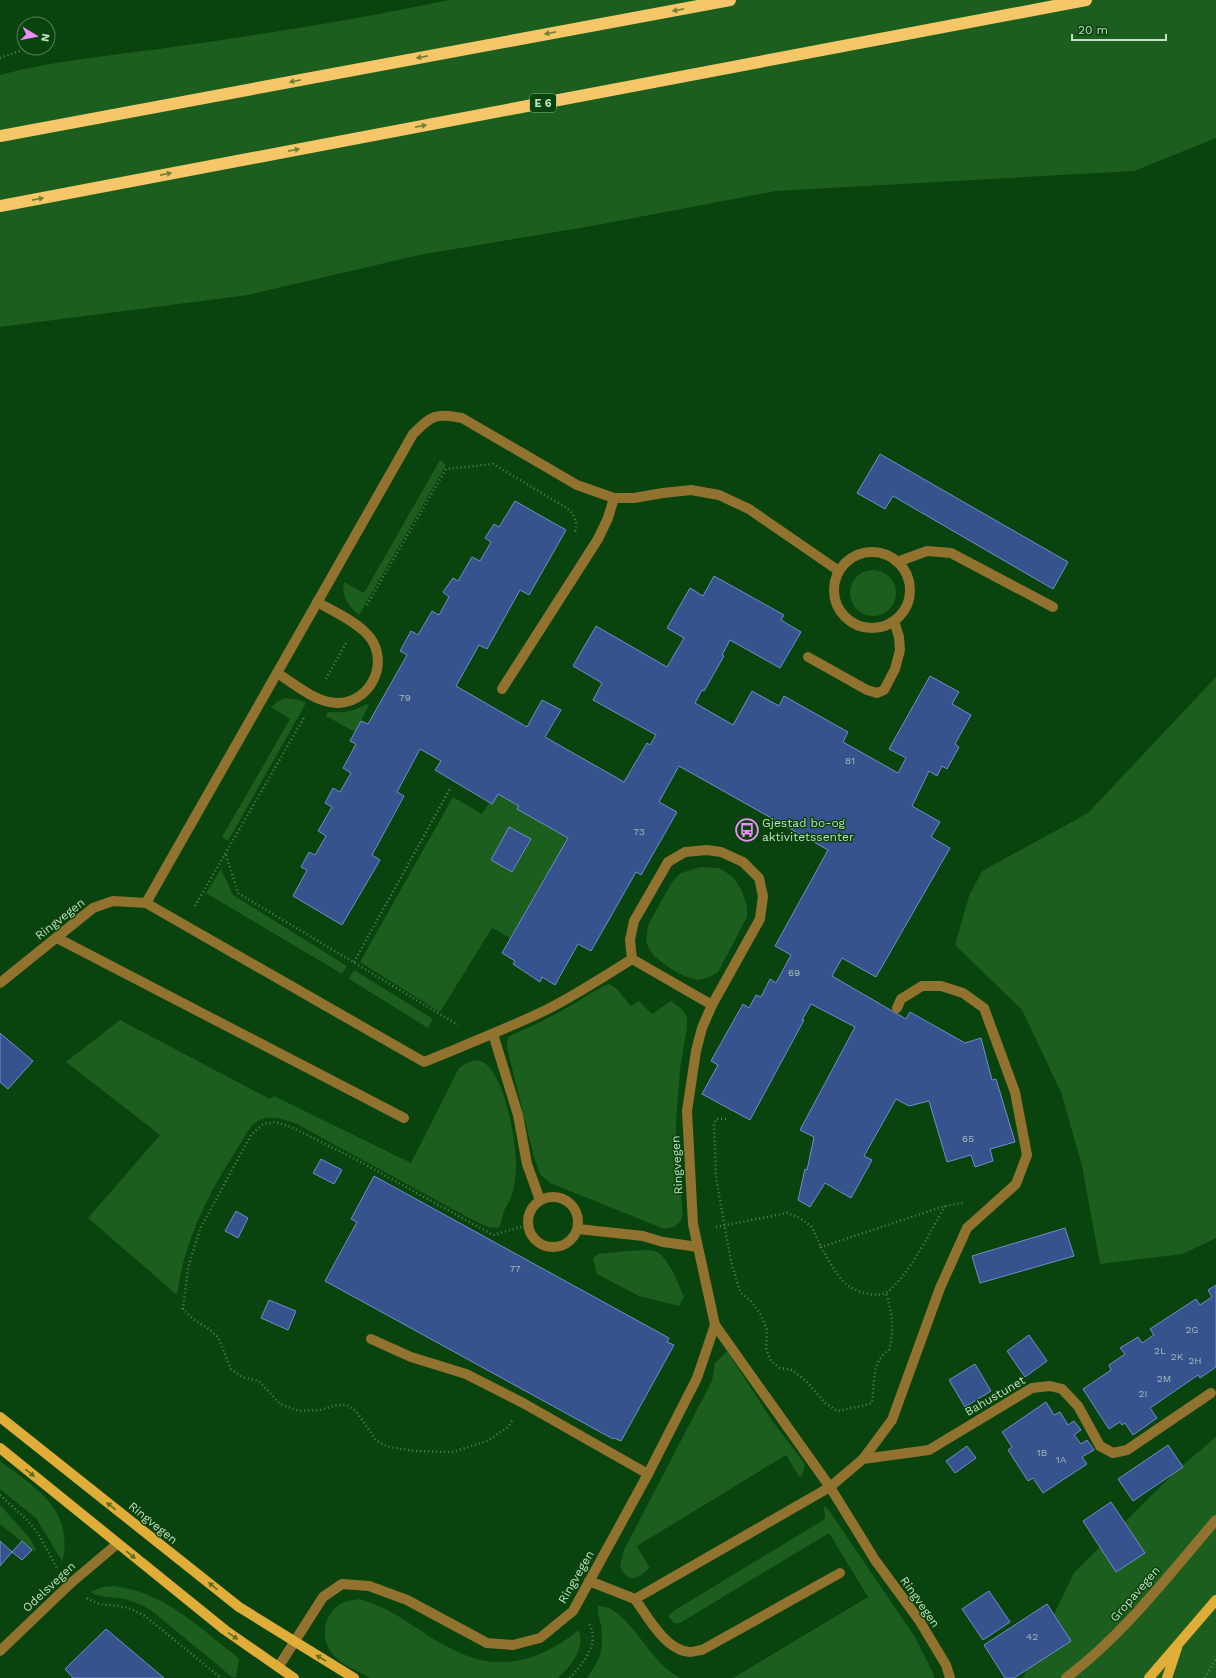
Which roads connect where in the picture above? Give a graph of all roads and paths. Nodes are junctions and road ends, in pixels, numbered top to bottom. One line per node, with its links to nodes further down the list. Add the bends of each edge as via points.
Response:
1 (730, 0): 5 (highway, one-way to 5)
2 (1086, 0): 6 (highway, E 6, one-way to 2)
3 (16, 52): 4 (path)
4 (0, 58)
5 (0, 136)
6 (0, 206)
7 (614, 498): 9 (street, via 634,498 662,492 691,490 719,494 749,509); 10 (street, via 577,484 462,418 443,414 428,420 413,434); 15 (street, via 598,539)
8 (897, 562): 9 (street, via 886,555 873,552 860,554 848,561); 11 (street, via 927,551 951,553); 12 (street, via 906,573 910,586 909,599 903,612)
9 (839, 571): 12 (street, via 834,584 834,597 846,618 855,625 868,628 882,627)
10 (317, 602): 14 (street); 14 (street, via 367,633 378,657 378,670 373,682 365,693 353,700 340,703 326,702)
11 (1053, 607)
12 (894, 622): 13 (street, via 900,650 895,669 884,690 877,693)
13 (808, 657)
14 (277, 673): 18 (street)
15 (502, 689)
16 (451, 787): 21 (path)
17 (225, 854): 21 (path, via 238,893)
18 (146, 903): 19 (street, Ringvegen, via 113,901 93,908); 26 (street, via 424,1062)
19 (57, 938): 22 (street, Ringvegen); 27 (street)
20 (632, 959): 23 (street); 23 (street, via 630,940 634,921 668,862 685,852 707,850 721,852 743,862 759,878 763,896 760,919); 25 (street, via 582,990)
21 (354, 962): 26 (path)
22 (0, 984)
23 (712, 1005): 35 (street, Ringvegen, via 696,1051 687,1111)
24 (897, 1008): 29 (street, via 901,999 922,986 941,986 963,993 984,1008 1015,1092 1027,1154 1016,1184)
25 (493, 1034): 26 (street); 30 (street, via 518,1115 527,1164)
26 (481, 1039)
27 (404, 1118)
28 (726, 1119): 33 (path, via 716,1119 714,1124 716,1178)
29 (999, 1199): 31 (path); 45 (street, via 967,1228 940,1288 892,1420)
30 (540, 1200): 32 (street, via 529,1215); 34 (street, via 558,1197 568,1202 575,1209)
31 (945, 1206): 37 (path); 38 (path, via 901,1278)
32 (528, 1225): 34 (street, via 537,1242 545,1247 556,1248 566,1245); 42 (path, via 492,1235 292,1127 275,1122 263,1124 251,1135 200,1229 188,1268 183,1309 192,1319 218,1337 231,1369 242,1377 259,1381 280,1404 300,1411 320,1410 337,1405 347,1406 356,1411 376,1440 388,1447 416,1452 453,1452 487,1441 508,1427)
33 (724, 1225): 35 (path); 37 (path, via 787,1213 812,1227); 38 (path, via 740,1292 752,1302 761,1315 767,1330 766,1348 771,1361 780,1368 792,1370 807,1382 824,1402 837,1411 872,1403 874,1374 881,1354 889,1350 892,1336 893,1316)
34 (578, 1229): 36 (street, via 644,1236 663,1242)
35 (695, 1231): 36 (street, Ringvegen)
36 (698, 1247): 39 (street, Ringvegen)
37 (821, 1247): 38 (path, via 845,1284 861,1292)
38 (886, 1293)
39 (715, 1325): 46 (street, Ringvegen, via 697,1378); 47 (street, Ringvegen)
40 (371, 1338): 42 (street, via 411,1357 466,1374)
41 (1211, 1394): 45 (street, Bahustunet, via 1127,1450 1113,1453 1100,1446 1078,1406 1062,1389 1050,1386 1032,1388 929,1450)
42 (523, 1403): 46 (street)
43 (0, 1417): 58 (main road, Ringvegen, one-way to 43, via 238,1607)
44 (0, 1448): 50 (main road, one-way to 50)
45 (863, 1459): 47 (street)
46 (648, 1474): 53 (street, Ringvegen)
47 (830, 1487): 55 (street); 67 (street, Ringvegen, via 875,1560 919,1620 946,1665)
48 (0, 1495): 51 (path, via 37,1532)
49 (1216, 1520): 68 (street, Gropavegen, via 1125,1626 1089,1661)
50 (117, 1544): 60 (street, Odelsvegen, via 71,1583); 62 (main road, one-way to 62, via 225,1630)
51 (58, 1570)
52 (840, 1573): 55 (street, via 702,1650 690,1652 671,1645)
53 (589, 1581): 55 (street); 57 (street, Ringvegen)
54 (82, 1595): 63 (path, via 100,1605 119,1606 145,1616)
55 (635, 1599)
56 (1216, 1600): 59 (main road)
57 (573, 1611): 58 (street, Ringvegen, via 540,1638 513,1645 487,1643 407,1600 369,1586 342,1584 323,1597); 66 (path, via 586,1620 593,1635 592,1644 579,1669)
58 (295, 1642): 62 (street, Ringvegen); 65 (main road, Ringvegen, one-way to 58)
59 (1179, 1643): 69 (main road); 70 (main road)
60 (0, 1651)
61 (1216, 1659): 71 (path)
62 (279, 1666): 64 (main road)
63 (221, 1678)
64 (294, 1678)
65 (354, 1678)
66 (570, 1678)
67 (950, 1678)
68 (1066, 1678)
69 (1149, 1678)
70 (1167, 1678)
71 (1205, 1678)

